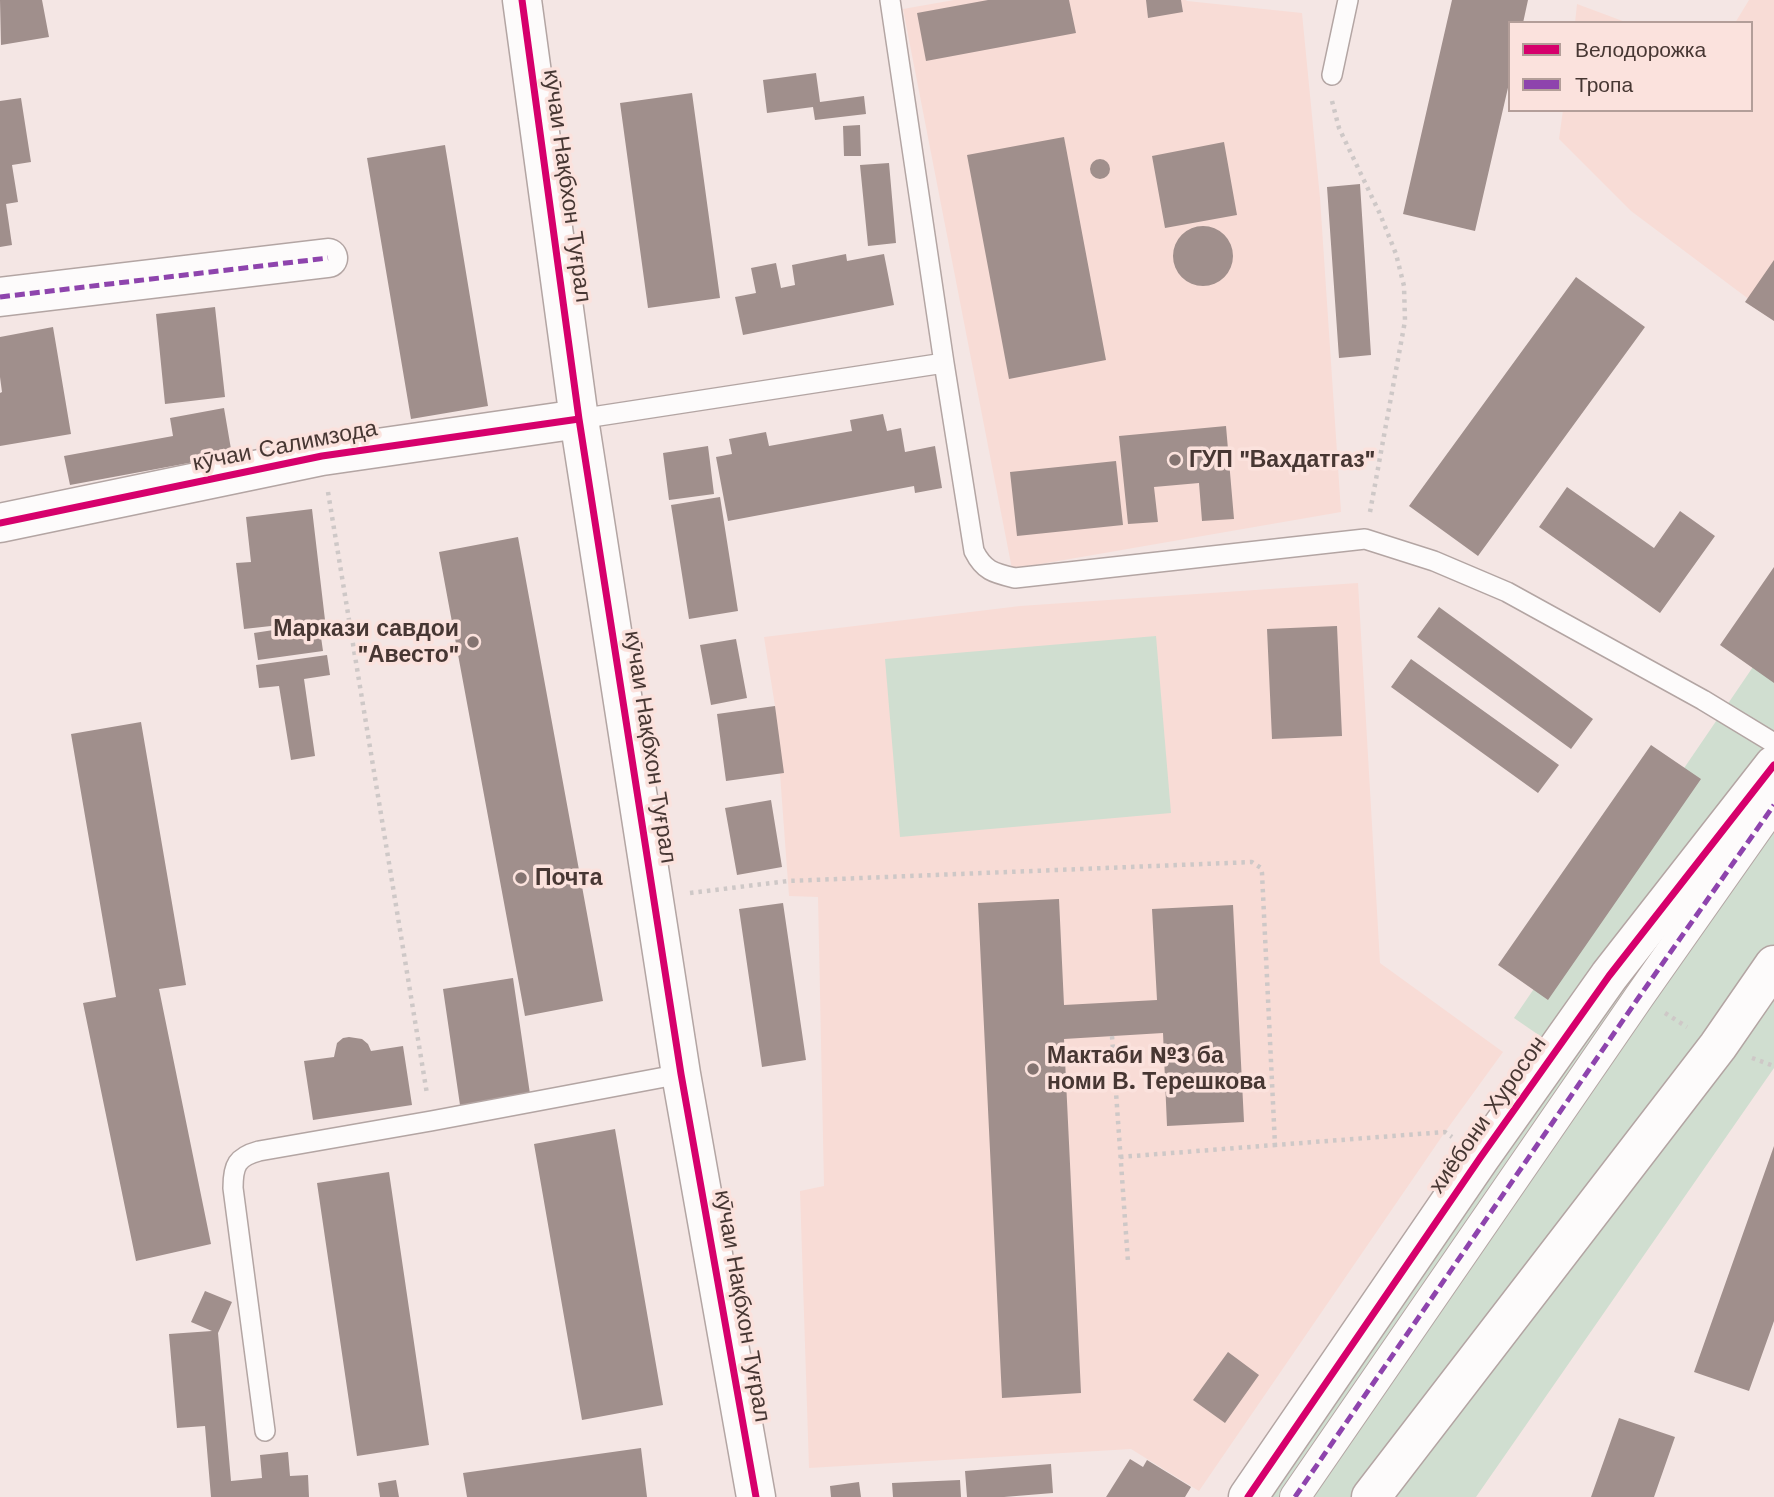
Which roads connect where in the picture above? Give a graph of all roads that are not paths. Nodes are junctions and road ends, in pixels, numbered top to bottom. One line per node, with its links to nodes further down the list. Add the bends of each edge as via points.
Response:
1 (522, 0): 8 (street, кӯчаи Нақбхон Туғрал)
2 (890, 0): 7 (lane)
3 (1348, 0): 4 (lane)
4 (1332, 75)
5 (328, 258): 6 (street)
6 (0, 297)
7 (944, 363): 8 (lane); 10 (lane, via 974,551 993,572 1015,578 1365,539 1434,561 1507,592)
8 (579, 419): 9 (street, кӯчаи Салимзода, via 322,456); 14 (street, кӯчаи Нақбхон Туғрал)
9 (0, 523)
10 (1774, 743)
11 (1774, 765): 17 (street, хиёбони Хуросон, via 1609,976)
12 (1774, 805): 18 (street)
13 (1774, 965): 19 (street, via 1718,1046)
14 (681, 1074): 15 (lane, via 259,1150 243,1157 235,1167 233,1188); 16 (street, кӯчаи Нақбхон Туғрал)
15 (265, 1431)
16 (756, 1497)
17 (1248, 1497)
18 (1295, 1497)
19 (1371, 1497)

